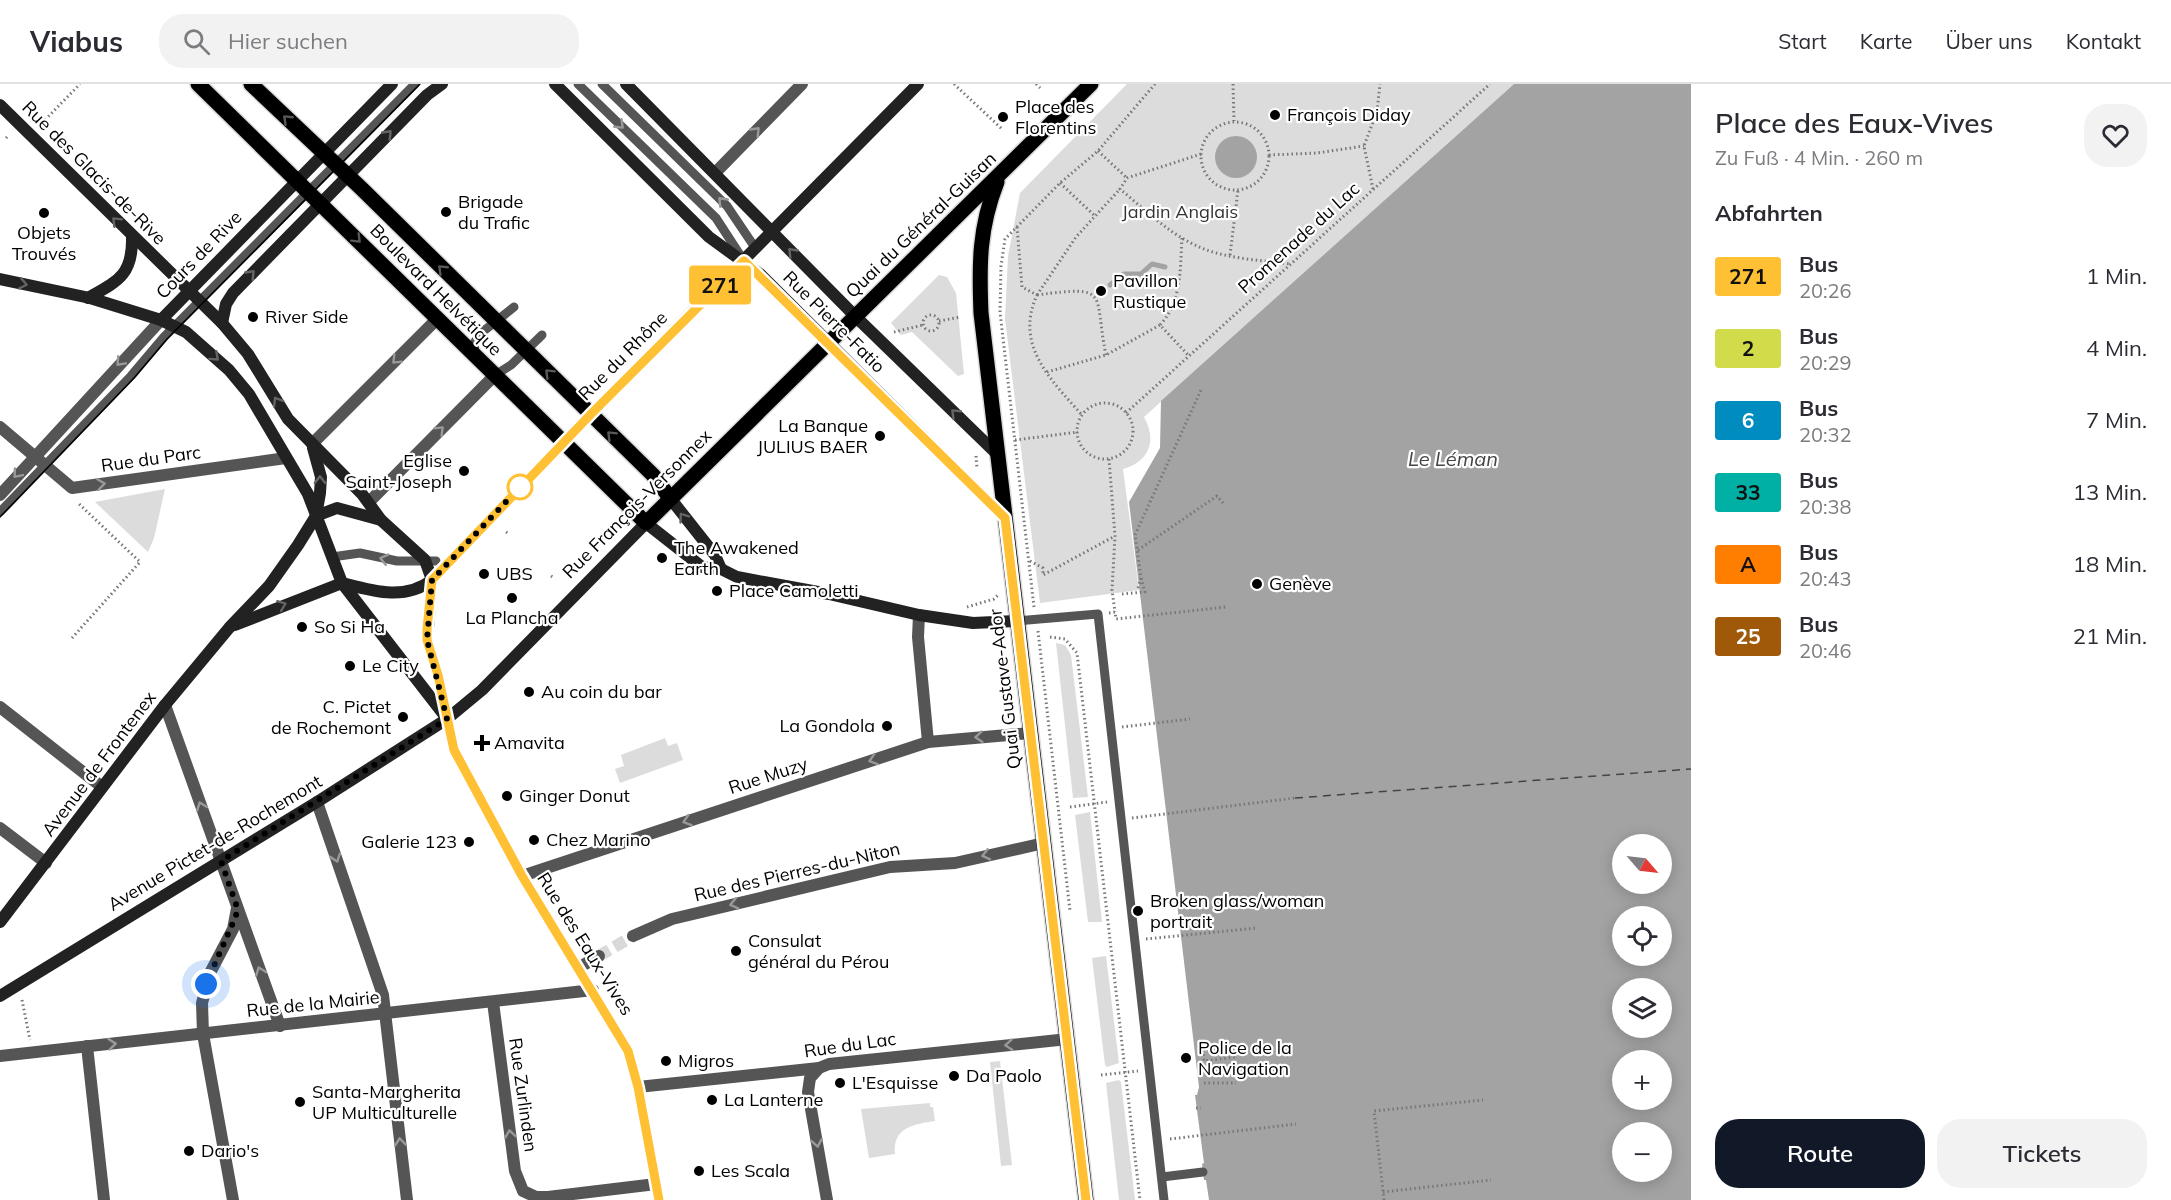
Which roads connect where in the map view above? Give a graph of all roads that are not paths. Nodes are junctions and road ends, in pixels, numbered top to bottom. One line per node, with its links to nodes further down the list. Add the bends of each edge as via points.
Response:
1 (198, 84): 19 (main road, Boulevard Helvétique)
2 (251, 84): 14 (main road, Boulevard Helvétique, one-way to 2)
3 (392, 84): 14 (street, Cours de Rive)
4 (415, 84): 15 (lane)
5 (442, 84): 17 (street, one-way to 5, via 427,94)
6 (555, 84): 25 (street, Rue Pierre-Fatio, via 709,237)
7 (578, 84): 25 (lane, one-way to 25, via 716,218)
8 (602, 84): 24 (lane, one-way to 8, via 728,206)
9 (626, 84): 16 (street, Rue Pierre-Fatio)
10 (802, 84): 16 (street, one-way to 10)
11 (918, 84): 22 (street, Rue du Rhône)
12 (1090, 84): 18 (main road, Quai du Général-Guisan)
13 (0, 105): 23 (street, Rue des Glacis-de-Rive, one-way to 13)
14 (323, 154): 15 (main road, Boulevard Helvétique); 19 (street, Cours de Rive)
15 (335, 165): 17 (main road, Boulevard Helvétique); 20 (lane)
16 (715, 173): 22 (street, Rue Pierre-Fatio)
17 (348, 176): 21 (street); 34 (main road, Boulevard Helvétique, one-way to 17)
18 (999, 176): 31 (main road, Quai du Général-Guisan); 47 (main road, Quai Gustave-Ador, via 984,219 979,249 981,313)
19 (296, 180): 20 (main road, Boulevard Helvétique); 27 (street, Cours de Rive)
20 (308, 192): 21 (main road, Boulevard Helvétique); 29 (lane)
21 (320, 204): 32 (main road, Boulevard Helvétique, one-way to 32); 35 (street, one-way to 21, via 233,293)
22 (772, 232): 24 (street, Rue du Rhône); 31 (street, Rue Pierre-Fatio, one-way to 22)
23 (132, 237): 27 (street, Rue des Glacis-de-Rive); 28 (street, via 131,260 122,277)
24 (756, 249): 25 (street, Rue du Rhône)
25 (744, 261): 38 (street, Rue Pierre-Fatio); 42 (street, Rue du Rhône)
26 (0, 279): 28 (street, one-way to 28)
27 (188, 291): 29 (street, Rue des Glacis-de-Rive); 33 (street, Cours de Rive)
28 (88, 298): 33 (street)
29 (199, 301): 35 (street, Rue des Glacis-de-Rive); 36 (lane)
30 (514, 307): 34 (lane)
31 (856, 317): 38 (main road, Rue François-Versonnex); 47 (street, Rue Pierre-Fatio, one-way to 31)
32 (437, 319): 40 (main road, Boulevard Helvétique); 45 (street, one-way to 45)
33 (160, 320): 36 (street); 46 (street, Cours de Rive, one-way to 46)
34 (495, 321): 39 (main road, Boulevard Helvétique); 40 (lane, via 474,343)
35 (222, 323): 45 (street, Rue des Glacis-de-Rive, one-way to 35, via 288,419 248,354)
36 (174, 326): 48 (street, one-way to 48, via 195,339 240,382); 49 (lane)
37 (542, 335): 39 (lane)
38 (829, 342): 51 (main road, Rue François-Versonnex); 55 (street, Rue Pierre-Fatio)
39 (526, 351): 41 (lane); 42 (main road, Boulevard Helvétique, one-way to 39)
40 (475, 356): 41 (main road, Boulevard Helvétique)
41 (495, 375): 44 (main road, Boulevard Helvétique); 52 (street, one-way to 41)
42 (591, 414): 44 (street, Rue du Rhône); 51 (main road, Boulevard Helvétique, one-way to 42, via 653,475)
43 (0, 427): 46 (street, Rue du Parc)
44 (563, 443): 57 (main road, Boulevard Helvétique); 59 (street, Rue du Rhône)
45 (312, 444): 52 (street, Rue des Glacis-de-Rive); 54 (street, one-way to 45, via 321,477)
46 (35, 454): 49 (street, Rue du Parc); 50 (street, Cours de Rive, one-way to 50)
47 (998, 454): 55 (main road, Quai Gustave-Ador)
48 (286, 458): 49 (street, Rue du Parc, one-way to 48, via 72,488); 54 (street, via 308,494)
49 (46, 465): 53 (lane)
50 (0, 495)
51 (670, 498): 57 (main road, Rue François-Versonnex); 61 (street, one-way to 51, via 715,555)
52 (369, 502): 56 (street, Rue des Glacis-de-Rive)
53 (0, 512)
54 (316, 516): 56 (street, via 337,508); 58 (street); 66 (street, Avenue de Frontenex, via 269,586)
55 (1005, 518): 65 (main road, Quai Gustave-Ador)
56 (381, 520): 60 (street)
57 (646, 523): 61 (street, via 702,567); 69 (street, Rue François-Versonnex, via 482,690)
58 (332, 557): 60 (lane, one-way to 58, via 383,560 360,553); 63 (street)
59 (453, 557): 60 (street); 62 (street, Rue du Rhône)
60 (429, 561): 62 (street)
61 (721, 569): 64 (street, via 765,584)
62 (432, 580): 63 (street, via 421,589 394,593); 69 (street, Rue des Eaux-Vives, via 427,640)
63 (342, 583): 66 (street, Avenue de Frontenex, one-way to 63); 69 (street)
64 (919, 615): 65 (street, via 973,623); 71 (street)
65 (1017, 621): 70 (main road, Quai Gustave-Ador); 96 (lane, via 1098,614)
66 (229, 628): 67 (street, Avenue de Frontenex)
67 (165, 705): 72 (street, Avenue de Frontenex); 76 (street, one-way to 67)
68 (0, 707): 72 (street)
69 (447, 719): 73 (street, Avenue Pictet-de-Rochemont); 78 (street, Rue des Eaux-Vives, via 454,750)
70 (1031, 733): 71 (street, Rue Muzy, one-way to 71); 75 (main road, Quai Gustave-Ador)
71 (928, 742): 78 (street, Rue Muzy, one-way to 78)
72 (102, 787): 77 (street, Avenue de Frontenex)
73 (317, 802): 76 (street, Avenue Pictet-de-Rochemont); 87 (street, one-way to 87, via 383,995)
74 (0, 828): 77 (street)
75 (1044, 843): 81 (street, Rue des Pierres-du-Niton, one-way to 81, via 955,863 890,867 672,919); 90 (main road, Quai Gustave-Ador)
76 (221, 861): 79 (street); 85 (street, Avenue Pictet-de-Rochemont)
77 (46, 863): 80 (street, Avenue de Frontenex)
78 (522, 876): 83 (street, Rue des Eaux-Vives)
79 (237, 907): 88 (street, one-way to 79); 89 (street, via 233,928 206,984)
80 (0, 922)
81 (633, 936)
82 (599, 956): 83 (street)
83 (578, 968): 84 (street, Rue des Eaux-Vives)
84 (593, 990): 86 (street, Rue de la Mairie); 94 (street, Rue des Eaux-Vives, via 628,1051)
85 (0, 996)
86 (493, 1002): 87 (street, Rue de la Mairie); 97 (street, Rue Zurlinden, one-way to 86, via 548,1197 523,1191 515,1171)
87 (386, 1014): 88 (street, Rue de la Mairie); 100 (street, one-way to 87)
88 (280, 1026): 89 (street, Rue de la Mairie)
89 (203, 1034): 91 (street, Rue de la Mairie, one-way to 89); 99 (street)
90 (1068, 1039): 93 (street, Rue du Lac, one-way to 93, via 904,1055); 103 (main road, Quai Gustave-Ador)
91 (87, 1046): 92 (street, Rue de la Mairie); 98 (street)
92 (0, 1056)
93 (819, 1068): 94 (street, Rue du Lac); 102 (street, one-way to 102, via 810,1078 808,1092)
94 (638, 1087): 97 (street, Rue des Eaux-Vives)
95 (1203, 1172): 96 (lane)
96 (1162, 1177): 104 (lane)
97 (656, 1184): 101 (street, Rue des Eaux-Vives)
98 (104, 1200)
99 (233, 1200)
100 (407, 1200)
101 (659, 1200)
102 (827, 1200)
103 (1086, 1200)
104 (1164, 1200)

